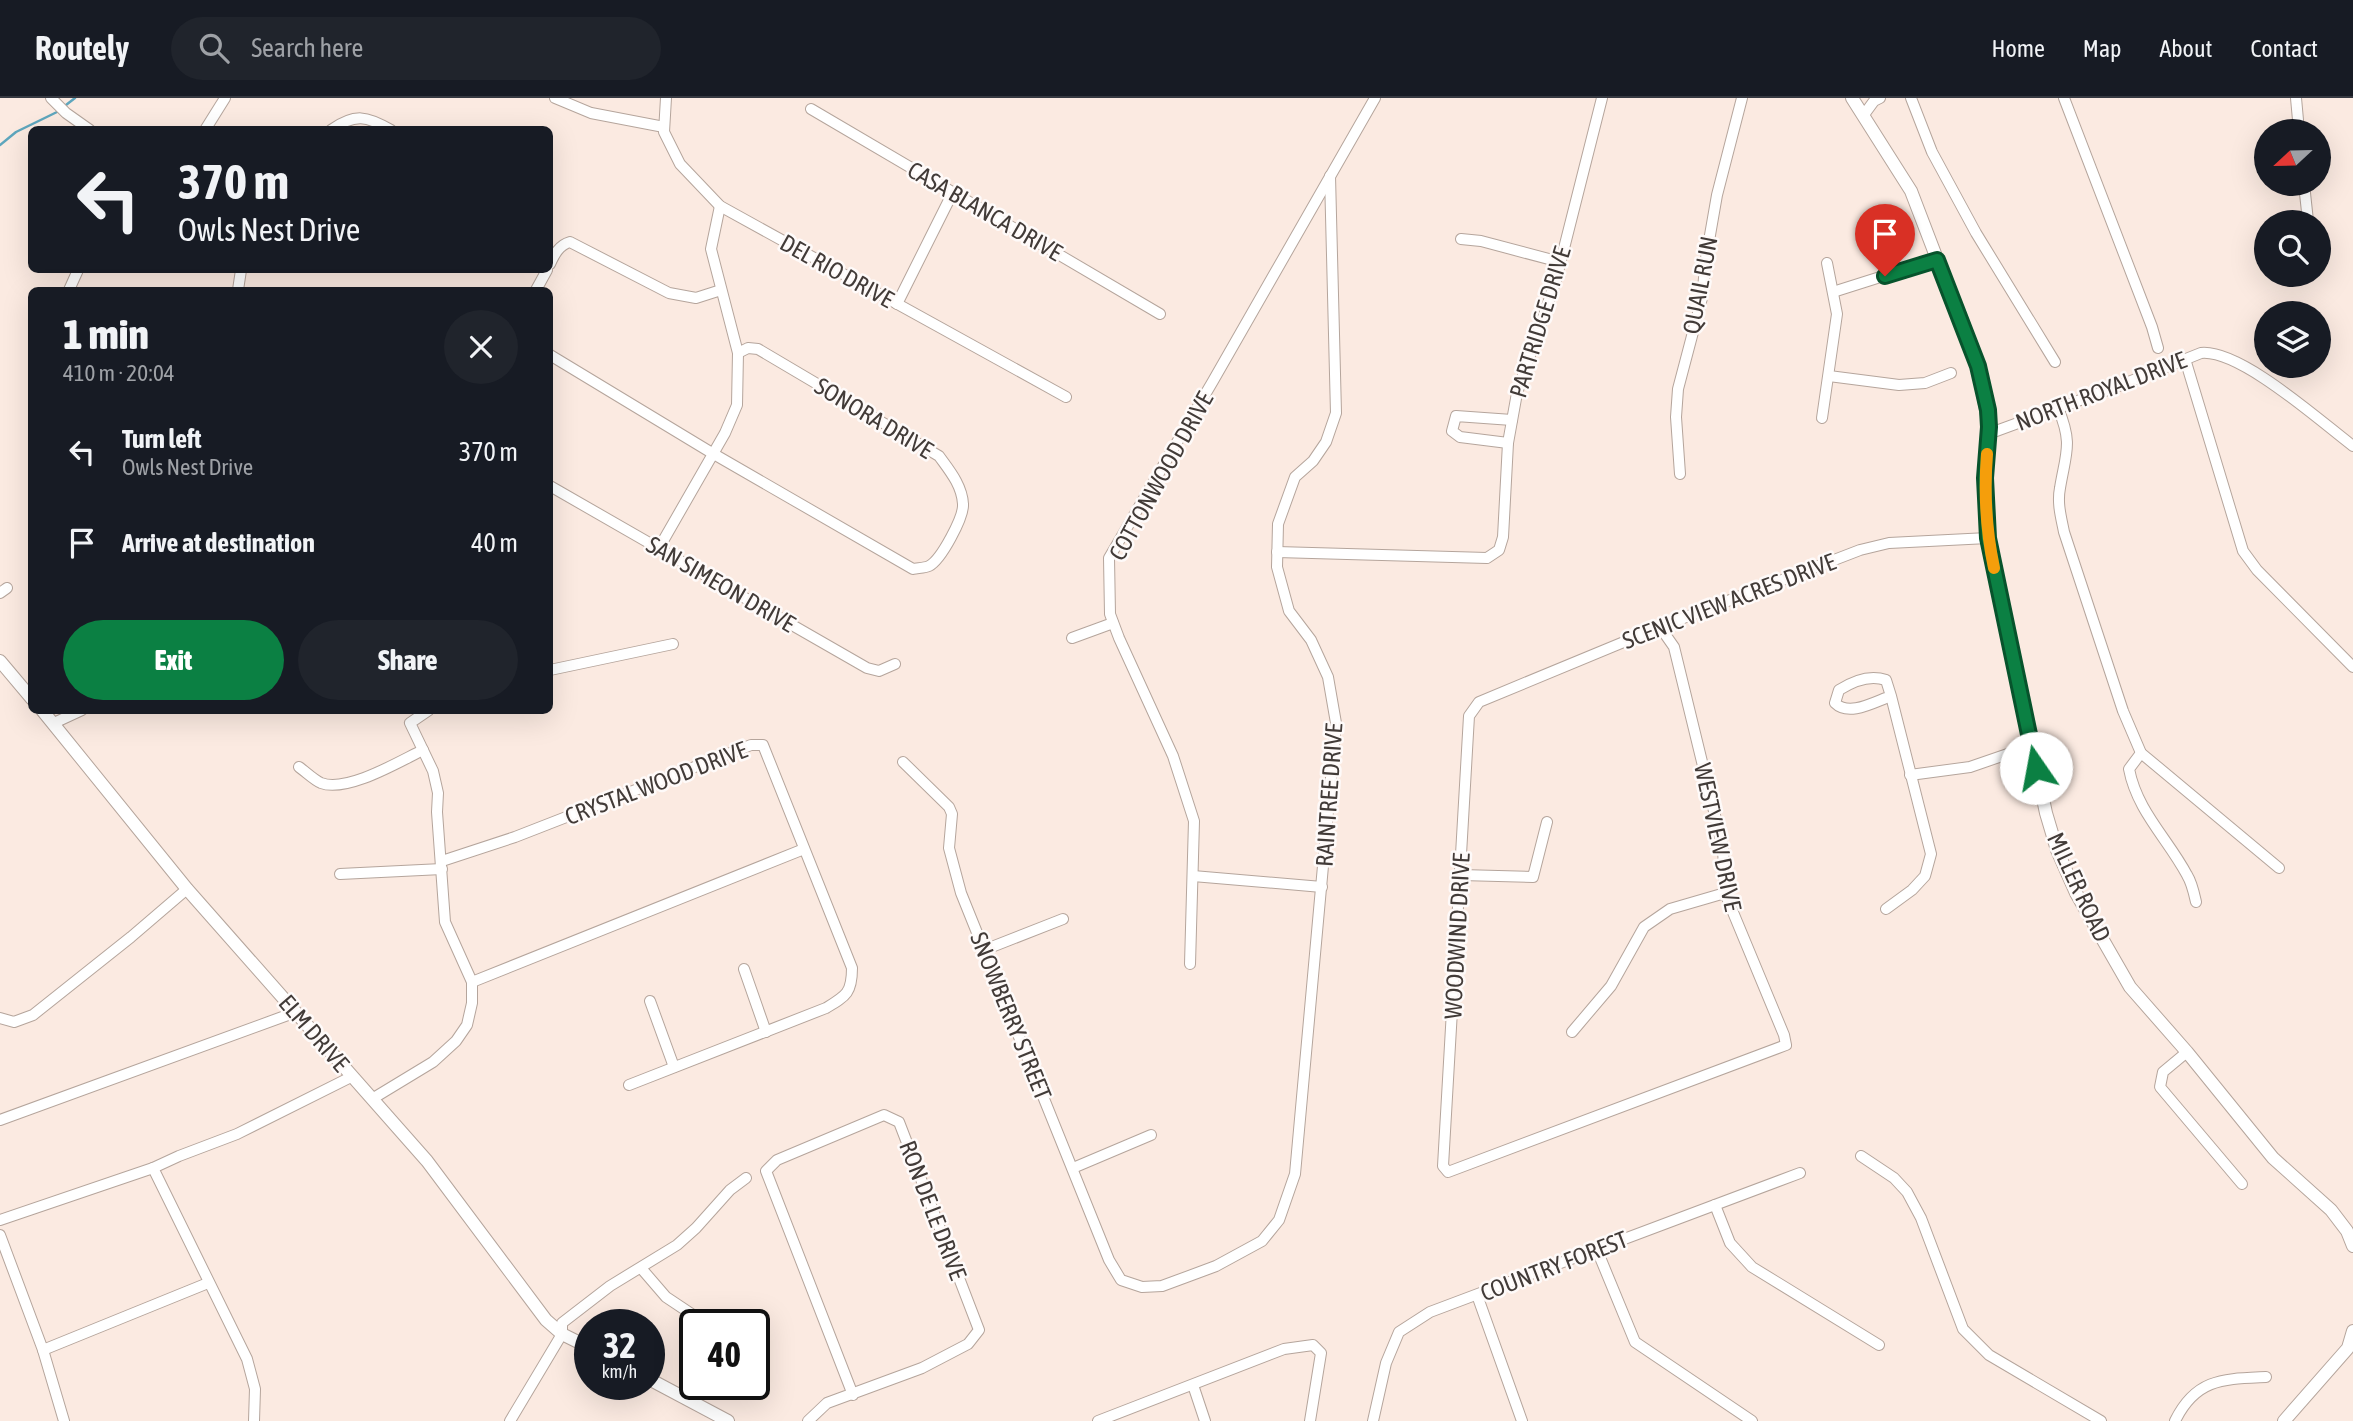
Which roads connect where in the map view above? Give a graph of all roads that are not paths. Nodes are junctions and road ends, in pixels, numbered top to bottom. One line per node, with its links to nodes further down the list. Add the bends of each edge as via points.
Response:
1 (51, 98): 16 (street)
2 (225, 98): 17 (street)
3 (555, 98): 20 (street, via 591,113)
4 (666, 98): 20 (street, DEL RIO DRIVE)
5 (1374, 98): 21 (street, COTTONWOOD DRIVE)
6 (1602, 98): 27 (street, PARTRIDGE DRIVE)
7 (1742, 98): 48 (street, QUAIL RUN, via 1717,195 1702,298 1678,388)
8 (1852, 98): 14 (street, MILLER ROAD)
9 (1880, 98): 14 (street)
10 (1911, 98): 37 (street, via 1932,152)
11 (2064, 98): 33 (street)
12 (2296, 98): 15 (street)
13 (811, 109): 22 (street, CASA BLANCA DRIVE)
14 (1863, 116): 26 (street, MILLER ROAD, via 1911,191)
15 (2298, 119)
16 (84, 126)
17 (208, 126)
18 (339, 126): 19 (street, via 358,117)
19 (384, 126)
20 (664, 127): 23 (street, DEL RIO DRIVE, via 680,164)
21 (1330, 176): 52 (street, RAINTREE DRIVE, via 1336,413 1314,461 1295,477 1278,524); 53 (street, COTTONWOOD DRIVE, via 1109,558)
22 (953, 192): 31 (street); 32 (street, CASA BLANCA DRIVE)
23 (720, 206): 29 (street, via 711,249); 31 (street, DEL RIO DRIVE)
24 (1461, 239): 27 (street)
25 (553, 258): 29 (street, via 570,242 669,293 695,298)
26 (1937, 260): 30 (street); 44 (street, MILLER ROAD, via 1978,366)
27 (1560, 262): 43 (street, PARTRIDGE DRIVE)
28 (1827, 263): 30 (street)
29 (721, 290): 34 (street)
30 (1833, 292): 39 (street, via 1837,314)
31 (897, 304): 40 (street, DEL RIO DRIVE)
32 (1160, 314)
33 (2158, 348)
34 (738, 353): 47 (street, via 737,405); 47 (street, SONORA DRIVE, via 758,349 939,456 957,481 964,506 936,560 913,569)
35 (553, 357): 47 (street)
36 (2185, 359): 41 (street, NORTH ROYAL DRIVE); 46 (street, NORTH ROYAL DRIVE, via 2211,352 2251,369); 59 (street, via 2243,551)
37 (2055, 362)
38 (1951, 373): 39 (street, via 1925,383 1899,385)
39 (1829, 376): 42 (street)
40 (1066, 397)
41 (2058, 408): 44 (street, NORTH ROYAL DRIVE); 70 (street, via 2069,443 2059,489 2064,531)
42 (1822, 418)
43 (1512, 420): 45 (street, PARTRIDGE DRIVE); 45 (street, via 1453,419 1452,431 1460,437)
44 (1988, 434): 50 (street, MILLER ROAD)
45 (1508, 443): 52 (street, PARTRIDGE DRIVE, via 1503,537 1499,550 1487,558)
46 (2353, 446)
47 (712, 453): 51 (street)
48 (1680, 474)
49 (553, 488): 51 (street, SAN SIMEON DRIVE)
50 (1988, 538): 54 (street, SCENIC VIEW ACRES DRIVE, via 1889,542); 68 (street, MILLER ROAD)
51 (659, 548): 58 (street, SAN SIMEON DRIVE, via 867,668 879,671)
52 (1277, 552): 81 (street, RAINTREE DRIVE, via 1289,611 1311,640 1328,677 1336,723)
53 (1113, 623): 55 (street); 80 (street, COTTONWOOD DRIVE, via 1187,796 1194,821)
54 (1660, 627): 63 (street, SCENIC VIEW ACRES DRIVE); 83 (street, WESTVIEW DRIVE, via 1674,647 1723,848)
55 (1072, 638)
56 (673, 644): 60 (street)
57 (0, 661): 61 (street)
58 (895, 664)
59 (2353, 667)
60 (553, 669)
61 (28, 694)
62 (1891, 696): 62 (street, via 1886,680 1876,677 1852,682 1839,691 1835,703 1849,710); 73 (street)
63 (1479, 702): 79 (street, WOODWIND DRIVE, via 1469,716)
64 (46, 714): 67 (street, ELM DRIVE)
65 (73, 714): 67 (street)
66 (423, 714): 69 (street, via 410,723)
67 (54, 723): 82 (street, ELM DRIVE)
68 (2031, 746): 73 (street, via 1970,767); 97 (street, MILLER ROAD, via 2057,850 2076,893 2130,987)
69 (423, 750): 72 (street, via 340,785 321,783); 76 (street, via 438,793)
70 (2141, 753): 77 (street); 84 (street, via 2129,769 2132,783 2141,806 2189,878)
71 (903, 762): 87 (street, SNOWBERRY STREET, via 949,807 949,848)
72 (299, 767)
73 (1910, 775): 85 (street, via 1931,854 1925,876)
74 (1547, 822): 79 (street, via 1533,877)
75 (804, 849): 76 (street, CRYSTAL WOOD DRIVE, via 763,745 751,745); 90 (street); 95 (street, CRYSTAL WOOD DRIVE, via 852,968 850,989 826,1009)
76 (442, 865): 78 (street); 90 (street, via 445,922)
77 (2279, 868)
78 (340, 874)
79 (1461, 875): 96 (street, WOODWIND DRIVE, via 1443,1166 1448,1172)
80 (1193, 876): 81 (street); 88 (street, COTTONWOOD DRIVE)
81 (1322, 887): 116 (street, RAINTREE DRIVE, via 1294,1174 1279,1220 1262,1241 1216,1266 1162,1286 1142,1287)
82 (187, 889): 92 (street, ELM DRIVE); 93 (street, via 33,1015 14,1022)
83 (1725, 893): 94 (street, via 1670,909 1644,927 1611,986); 96 (street, WESTVIEW DRIVE)
84 (2196, 902)
85 (1886, 909)
86 (1063, 919): 87 (street)
87 (984, 950): 106 (street, SNOWBERRY STREET)
88 (1190, 964)
89 (744, 969): 95 (street)
90 (472, 982): 101 (street, via 467,1025 456,1041 433,1062)
91 (650, 1001): 98 (street)
92 (296, 1012): 99 (street, ELM DRIVE); 102 (street)
93 (0, 1018)
94 (1572, 1031)
95 (766, 1032): 98 (street)
96 (1786, 1045)
97 (2186, 1052): 109 (street, via 2163,1072 2160,1087); 113 (street, MILLER ROAD, via 2273,1158 2331,1210)
98 (674, 1067): 100 (street)
99 (351, 1077): 101 (street, ELM DRIVE); 105 (street, via 237,1134)
100 (629, 1085)
101 (372, 1099): 121 (street, ELM DRIVE, via 427,1161 546,1320)
102 (0, 1120)
103 (1151, 1135): 106 (street)
104 (1861, 1156): 141 (street, via 1907,1192 1963,1329 1989,1355)
105 (153, 1168): 111 (street); 117 (street)
106 (1073, 1168): 116 (street, SNOWBERRY STREET)
107 (1800, 1173): 110 (street, COUNTRY FOREST)
108 (746, 1178): 115 (street, via 677,1245)
109 (2242, 1184)
110 (1715, 1205): 114 (street, COUNTRY FOREST); 123 (street, via 1730,1243 1752,1267)
111 (0, 1220)
112 (0, 1235): 125 (street)
113 (2353, 1246)
114 (1597, 1250): 118 (street, COUNTRY FOREST); 140 (street, via 1635,1342)
115 (641, 1268): 119 (street, via 666,1297); 121 (street, via 562,1323)
116 (1121, 1280)
117 (208, 1283): 125 (street); 131 (street, via 247,1359 255,1389)
118 (1477, 1295): 138 (street, COUNTRY FOREST, via 1430,1312 1399,1332 1386,1363); 139 (street)
119 (684, 1309)
120 (2353, 1331): 124 (street)
121 (562, 1334): 122 (street, ELM DRIVE); 132 (street)
122 (574, 1340)
123 (1879, 1345)
124 (2351, 1348): 143 (street)
125 (43, 1350): 130 (street)
126 (2266, 1377): 142 (street, via 2207,1384)
127 (1193, 1385): 135 (street); 136 (street); 137 (street, via 1284,1349 1312,1345 1321,1353)
128 (665, 1387): 133 (street)
129 (853, 1395): 129 (street, RON DE LE DRIVE, via 766,1171 777,1160 884,1115 899,1122 979,1330 957,1350); 134 (street, RON DE LE DRIVE, via 827,1403)
130 (64, 1421)
131 (254, 1421)
132 (510, 1421)
133 (728, 1421)
134 (808, 1421)
135 (1098, 1421)
136 (1205, 1421)
137 (1310, 1421)
138 (1373, 1421)
139 (1522, 1421)
140 (1752, 1421)
141 (2101, 1421)
142 (2175, 1421)
143 (2284, 1421)

